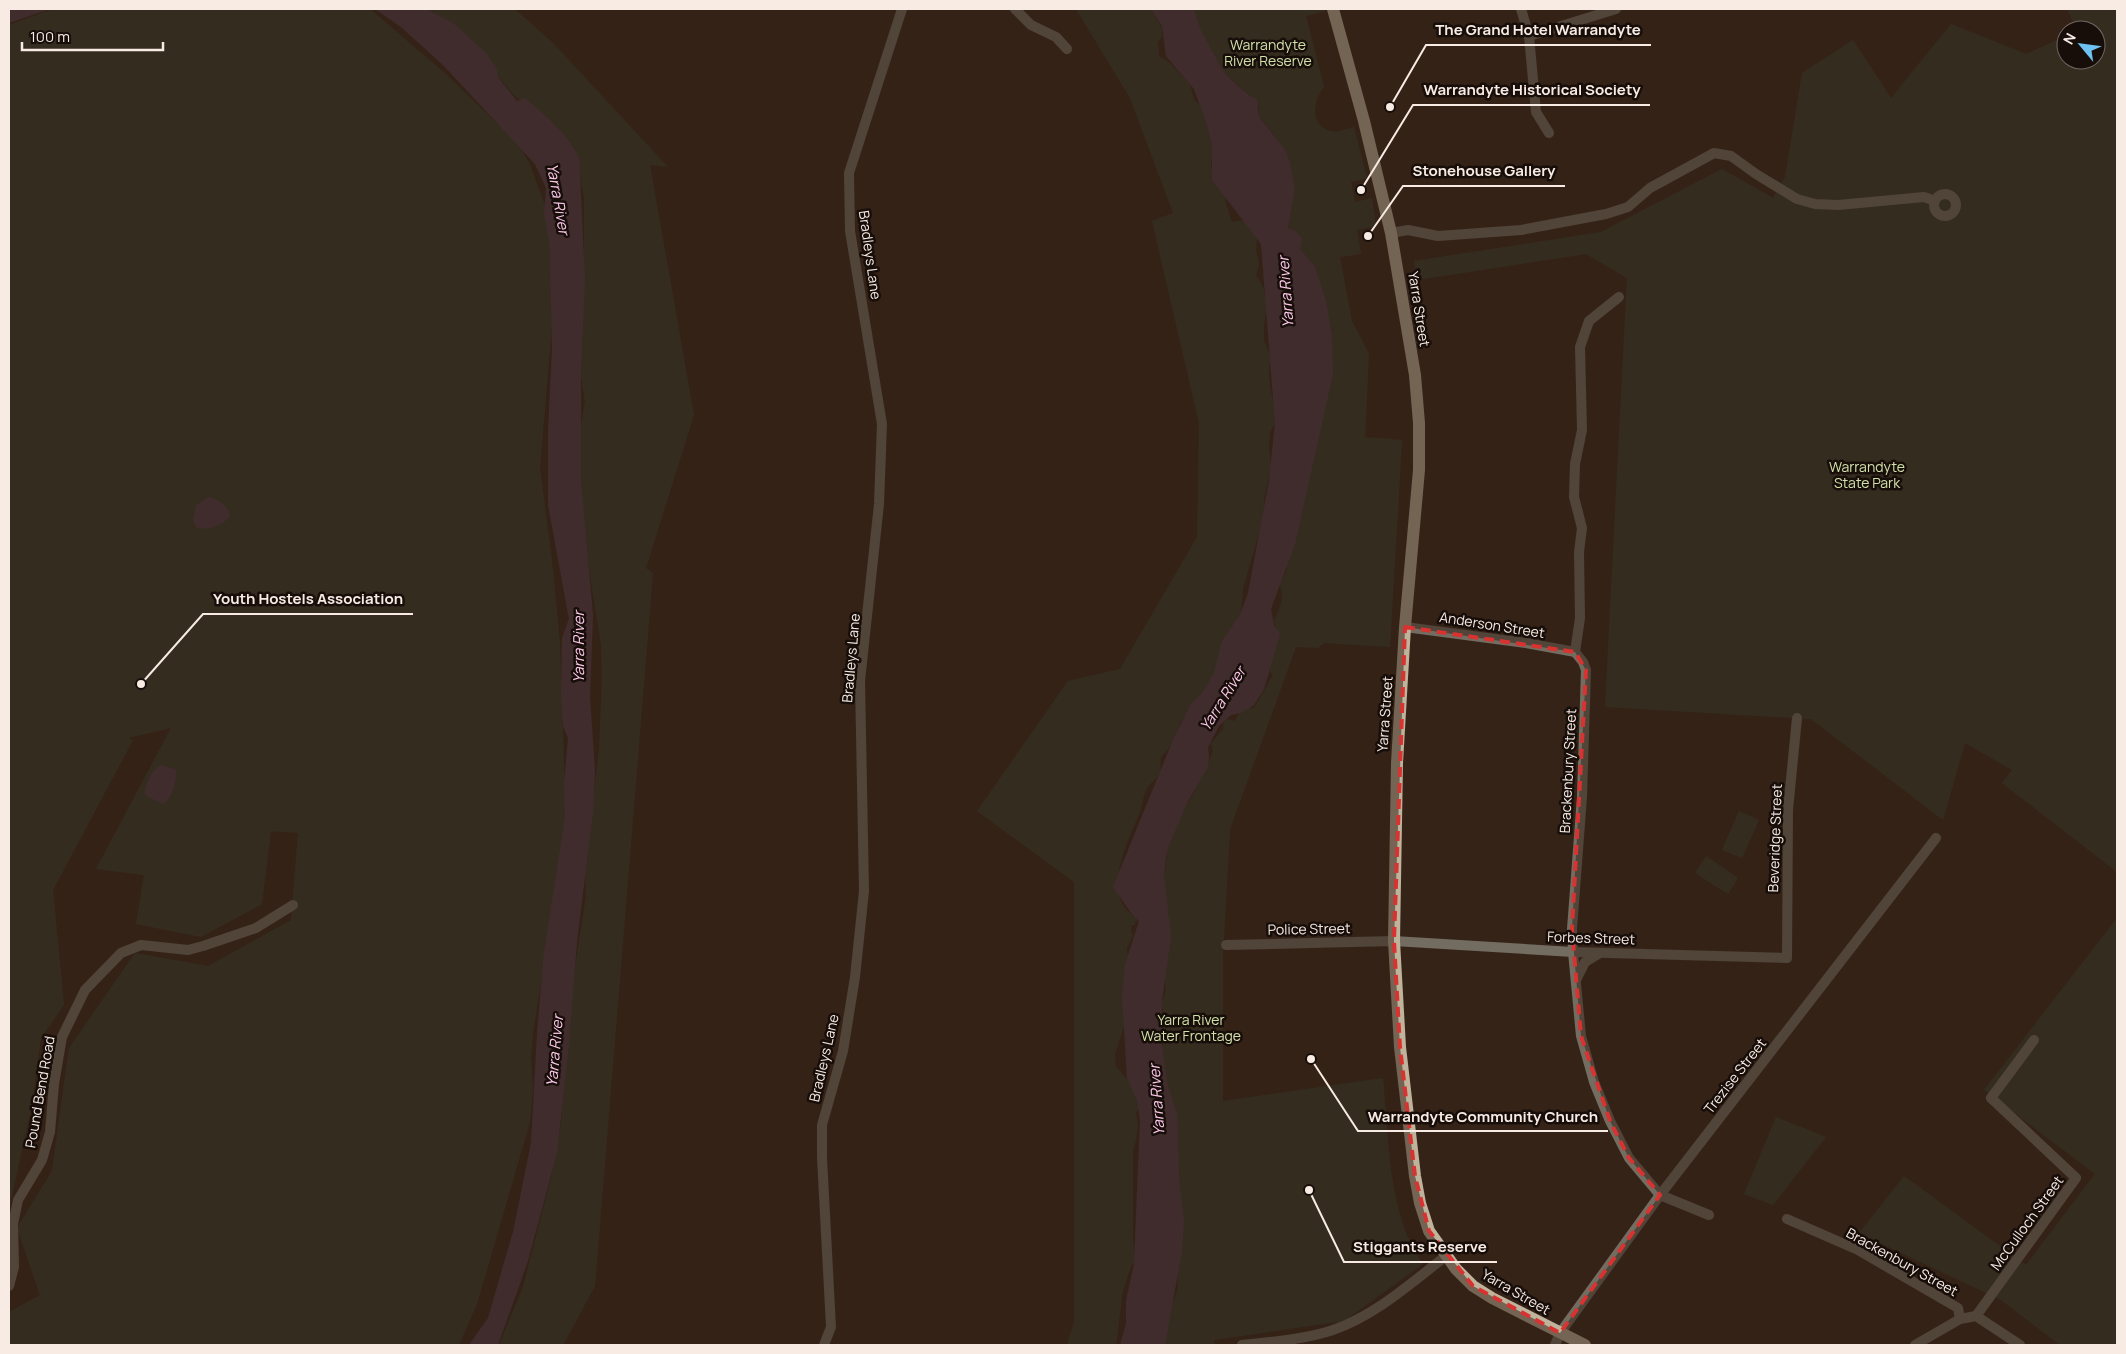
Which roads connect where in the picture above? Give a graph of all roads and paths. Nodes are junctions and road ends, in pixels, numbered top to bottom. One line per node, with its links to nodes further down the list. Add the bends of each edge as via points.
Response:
1 (902, 9): 32 (street, Bradleys Lane, via 849,174 850,231 882,424 880,504 860,681 864,891 855,977 842,1051 822,1125 830,1327)
2 (1015, 9): 7 (street, via 1031,25 1056,37)
3 (1333, 9): 10 (main road, Yarra Street)
4 (1521, 9): 6 (street)
5 (1616, 9): 6 (street)
6 (1529, 36): 8 (street, via 1536,112)
7 (1067, 49)
8 (1549, 133)
9 (1935, 201): 10 (street, via 1924,197 1815,204 1797,199 1731,156 1714,153 1650,188 1628,207 1606,214 1521,230 1438,236 1408,230)
10 (1391, 233): 12 (main road, Yarra Street, via 1415,375 1419,423)
11 (1619, 296): 13 (street, via 1589,321 1580,347 1582,430 1575,464 1574,497 1582,528 1580,618)
12 (1405, 626): 13 (street, Anderson Street); 17 (main road, Yarra Street, via 1397,763)
13 (1575, 652): 19 (street, Brackenbury Street, via 1586,670)
14 (1797, 718): 21 (street, Beveridge Street, via 1788,810)
15 (1936, 838): 24 (street, Trezise Street)
16 (293, 905): 28 (street, Pound Bend Road, via 256,928 204,946 188,950 141,945 121,953 85,990 62,1037 50,1132 42,1160 18,1200 13,1224 14,1267)
17 (1394, 941): 18 (street, Police Street); 19 (street, Forbes Street); 27 (main road, Yarra Street, via 1401,1055 1415,1176 1430,1231)
18 (1226, 945)
19 (1573, 952): 20 (street, Forbes Street); 22 (street, Brackenbury Street)
20 (1601, 953): 21 (street, Forbes Street); 22 (street, via 1585,962)
21 (1787, 958)
22 (1575, 980): 24 (street, Brackenbury Street, via 1581,1036 1594,1082 1629,1158)
23 (2034, 1040): 29 (street, McCulloch Street, via 1991,1098 2076,1178)
24 (1660, 1195): 25 (street, Brackenbury Street); 31 (street, Trezise Street)
25 (1709, 1215)
26 (1787, 1219): 30 (street, Brackenbury Street, via 1858,1250 1958,1308)
27 (1446, 1256): 31 (main road, Yarra Street, via 1473,1286); 33 (street, via 1394,1296 1359,1319 1332,1331)
28 (9, 1286)
29 (1976, 1316): 30 (street); 37 (street)
30 (1960, 1319): 36 (street)
31 (1560, 1333): 34 (street, Trezise Street); 35 (main road, Yarra Street)
32 (824, 1345)
33 (1242, 1345)
34 (1555, 1345)
35 (1585, 1345)
36 (1915, 1345)
37 (2020, 1345)

